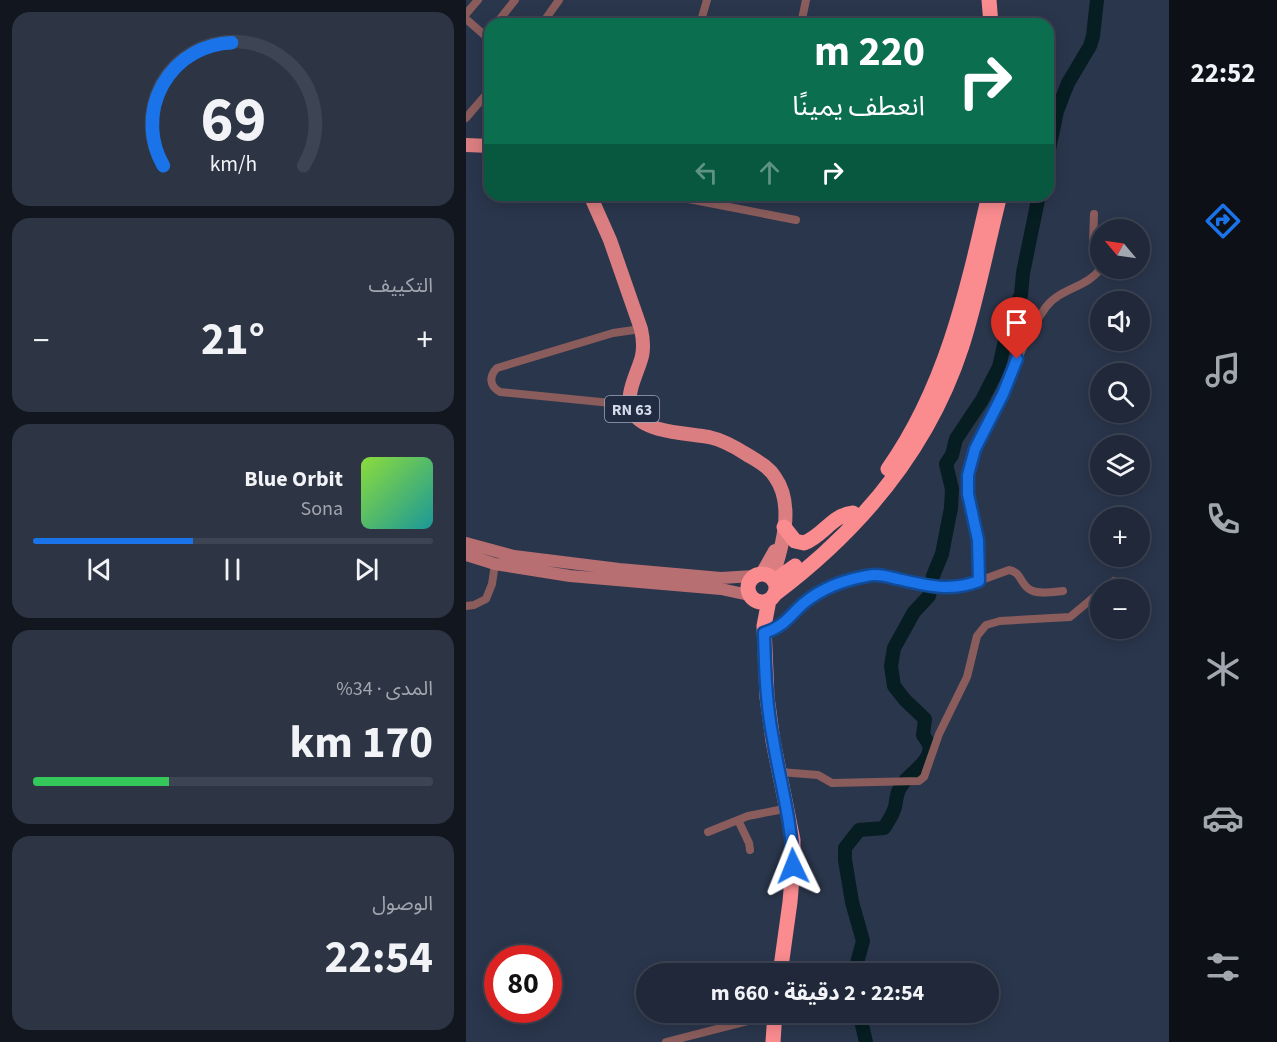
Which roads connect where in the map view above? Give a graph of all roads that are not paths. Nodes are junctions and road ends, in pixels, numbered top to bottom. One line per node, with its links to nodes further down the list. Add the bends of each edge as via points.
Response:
1 (478, 0): 8 (street)
2 (515, 0): 9 (street)
3 (559, 0): 10 (street)
4 (707, 0): 11 (street)
5 (806, 0): 12 (street)
6 (989, 0): 13 (highway)
7 (1000, 0): 14 (highway)
8 (466, 14)
9 (501, 18)
10 (546, 18)
11 (702, 18)
12 (802, 18)
13 (990, 18)
14 (1002, 18)
15 (466, 19): 16 (street)
16 (484, 32)
17 (484, 97): 18 (street)
18 (466, 118)
19 (466, 145): 20 (main road)
20 (484, 146)
21 (593, 201): 29 (main road, RN 63)
22 (699, 201): 27 (street)
23 (988, 201): 31 (highway, via 956,328 933,389 901,449)
24 (999, 201): 37 (highway, via 962,347 928,425 898,472 864,514 818,559)
25 (1094, 214): 26 (street)
26 (1094, 219)
27 (796, 220)
28 (1090, 279): 36 (street, via 1060,294 1045,308 1025,340 975,449 967,481 978,540)
29 (642, 329): 30 (main road, RN 63, via 642,355); 30 (street, via 613,333 497,368 492,373 491,381 500,392)
30 (631, 405): 32 (main road, RN 63, via 642,422 722,441 762,464 776,477 782,492)
31 (853, 513): 32 (highway, via 839,517 804,543); 37 (highway, via 816,549)
32 (783, 532): 37 (main road, RN 63)
33 (466, 543): 35 (main road)
34 (466, 555): 35 (main road)
35 (500, 561): 37 (main road, via 721,578); 37 (main road, via 570,576 721,589); 40 (street, via 486,599)
36 (979, 581): 38 (street, via 1011,570 1031,591); 41 (street, via 946,588 875,575 839,584 811,598 782,625)
37 (764, 587): 41 (highway, RN 63); 43 (highway, via 757,686 759,715)
38 (1063, 591)
39 (1090, 601): 42 (street, via 1070,617 995,621 983,628 975,641 962,688 919,782 832,783 818,775)
40 (466, 606)
41 (764, 633): 42 (highway, RN 63, via 767,697)
42 (780, 772): 48 (highway, RN 63, via 793,840)
43 (779, 810): 44 (street); 47 (highway, via 783,861)
44 (738, 820): 45 (street); 46 (street)
45 (708, 832)
46 (750, 850)
47 (773, 963)
48 (781, 963)
49 (737, 1023): 52 (street)
50 (768, 1023): 53 (highway)
51 (771, 1023): 54 (highway)
52 (666, 1042)
53 (764, 1042)
54 (772, 1042)

